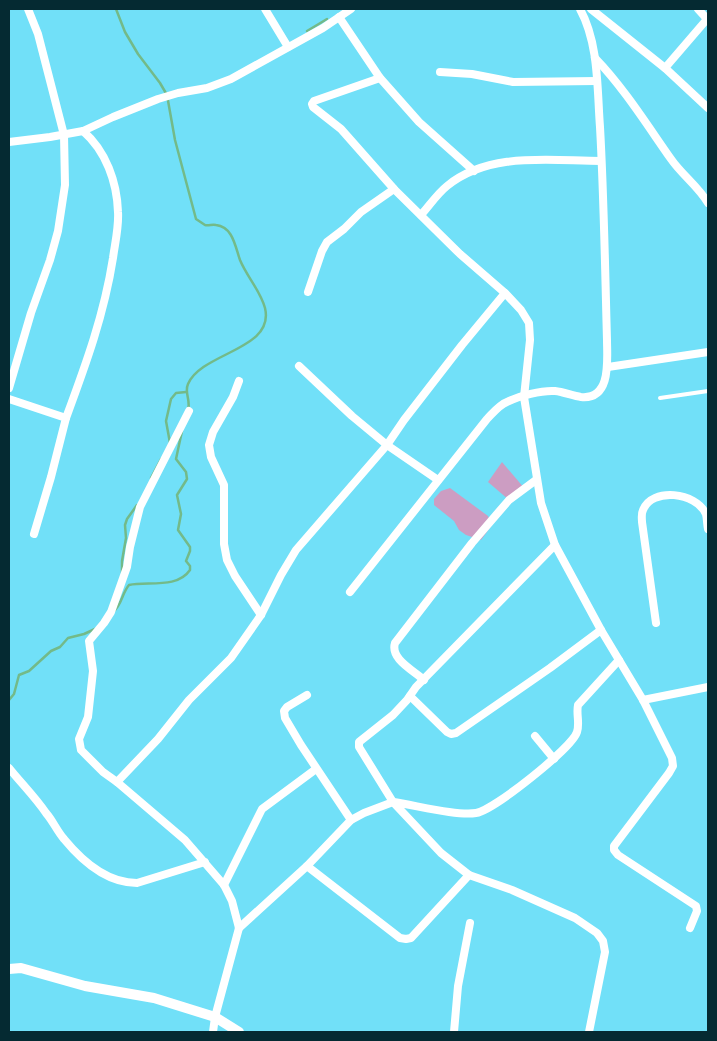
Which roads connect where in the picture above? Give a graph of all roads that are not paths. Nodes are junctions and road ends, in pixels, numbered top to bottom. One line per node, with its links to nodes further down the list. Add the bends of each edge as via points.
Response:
1 (28, 9): 18 (street, via 38,34)
2 (265, 9): 10 (street)
3 (351, 9): 7 (street)
4 (580, 9): 9 (street)
5 (590, 9): 9 (street); 12 (street)
6 (698, 9): 8 (street)
7 (339, 17): 10 (street); 14 (street)
8 (708, 19): 12 (street)
9 (587, 22): 11 (street)
10 (288, 47): 17 (street, via 231,79 158,99)
11 (595, 58): 15 (street); 23 (street, via 656,134 672,161)
12 (665, 68): 16 (street)
13 (440, 72): 15 (street, via 513,82)
14 (380, 78): 21 (street, via 419,122); 22 (street, via 312,104 341,129)
15 (597, 81): 20 (street)
16 (708, 108)
17 (83, 131): 18 (street); 37 (street, via 107,163 116,188 118,214 108,290 96,336)
18 (64, 135): 19 (street); 31 (street, via 64,185 58,230)
19 (9, 142)
20 (602, 161): 21 (street, via 524,159); 29 (street)
21 (474, 172): 24 (street, via 448,186)
22 (394, 189): 24 (street); 25 (street, via 327,242)
23 (708, 203)
24 (422, 215): 26 (street)
25 (308, 292)
26 (505, 293): 33 (street, via 529,324); 38 (street)
27 (708, 352): 29 (street)
28 (299, 366): 38 (street)
29 (608, 367): 33 (street, via 600,391 593,396 541,391)
30 (239, 381): 45 (street, via 209,445 224,485 227,560)
31 (9, 388)
32 (708, 391): 34 (lane)
33 (524, 397): 39 (street, via 506,402 486,419); 40 (street)
34 (660, 398)
35 (9, 399): 37 (street)
36 (190, 412): 58 (street, via 140,507 128,567 111,612 89,640 93,671 91,700 79,746)
37 (66, 418): 42 (street)
38 (387, 445): 39 (street); 45 (street, via 296,550)
39 (438, 480): 44 (street)
40 (536, 480): 43 (street); 49 (street, via 509,500 395,643 395,656)
41 (708, 529): 46 (street, via 706,514 697,502 684,496 669,494 654,499 642,511)
42 (34, 534)
43 (555, 545): 47 (street); 49 (street)
44 (350, 592)
45 (261, 615): 58 (street, via 230,658)
46 (656, 623)
47 (600, 630): 48 (street); 52 (street, via 451,734)
48 (619, 660): 53 (street); 55 (street, via 578,705 577,732)
49 (424, 680): 52 (street)
50 (708, 687): 53 (street)
51 (307, 695): 57 (street, via 284,711 285,718)
52 (410, 696): 59 (street, via 393,715 359,742)
53 (643, 700): 67 (street, via 673,766 614,850 696,906 698,911)
54 (535, 736): 55 (street)
55 (554, 759): 59 (street, via 478,813 463,814)
56 (9, 768): 61 (street, via 63,837 100,873 137,884)
57 (316, 769): 60 (street); 64 (street, via 262,809)
58 (116, 782): 61 (street, via 185,840)
59 (392, 802): 60 (street); 63 (street, via 442,853)
60 (351, 820): 62 (street)
61 (205, 862): 64 (street)
62 (308, 866): 63 (street, via 400,938 406,939 411,938); 66 (street)
63 (470, 874): 73 (street, via 575,918 597,933 605,952)
64 (224, 885): 66 (street)
65 (470, 923): 72 (street, via 458,986)
66 (239, 928): 69 (street)
67 (690, 928)
68 (9, 969): 69 (street, via 21,968 85,986 154,998)
69 (215, 1017): 70 (street); 71 (street)
70 (213, 1032)
71 (239, 1032)
72 (454, 1032)
73 (589, 1032)

